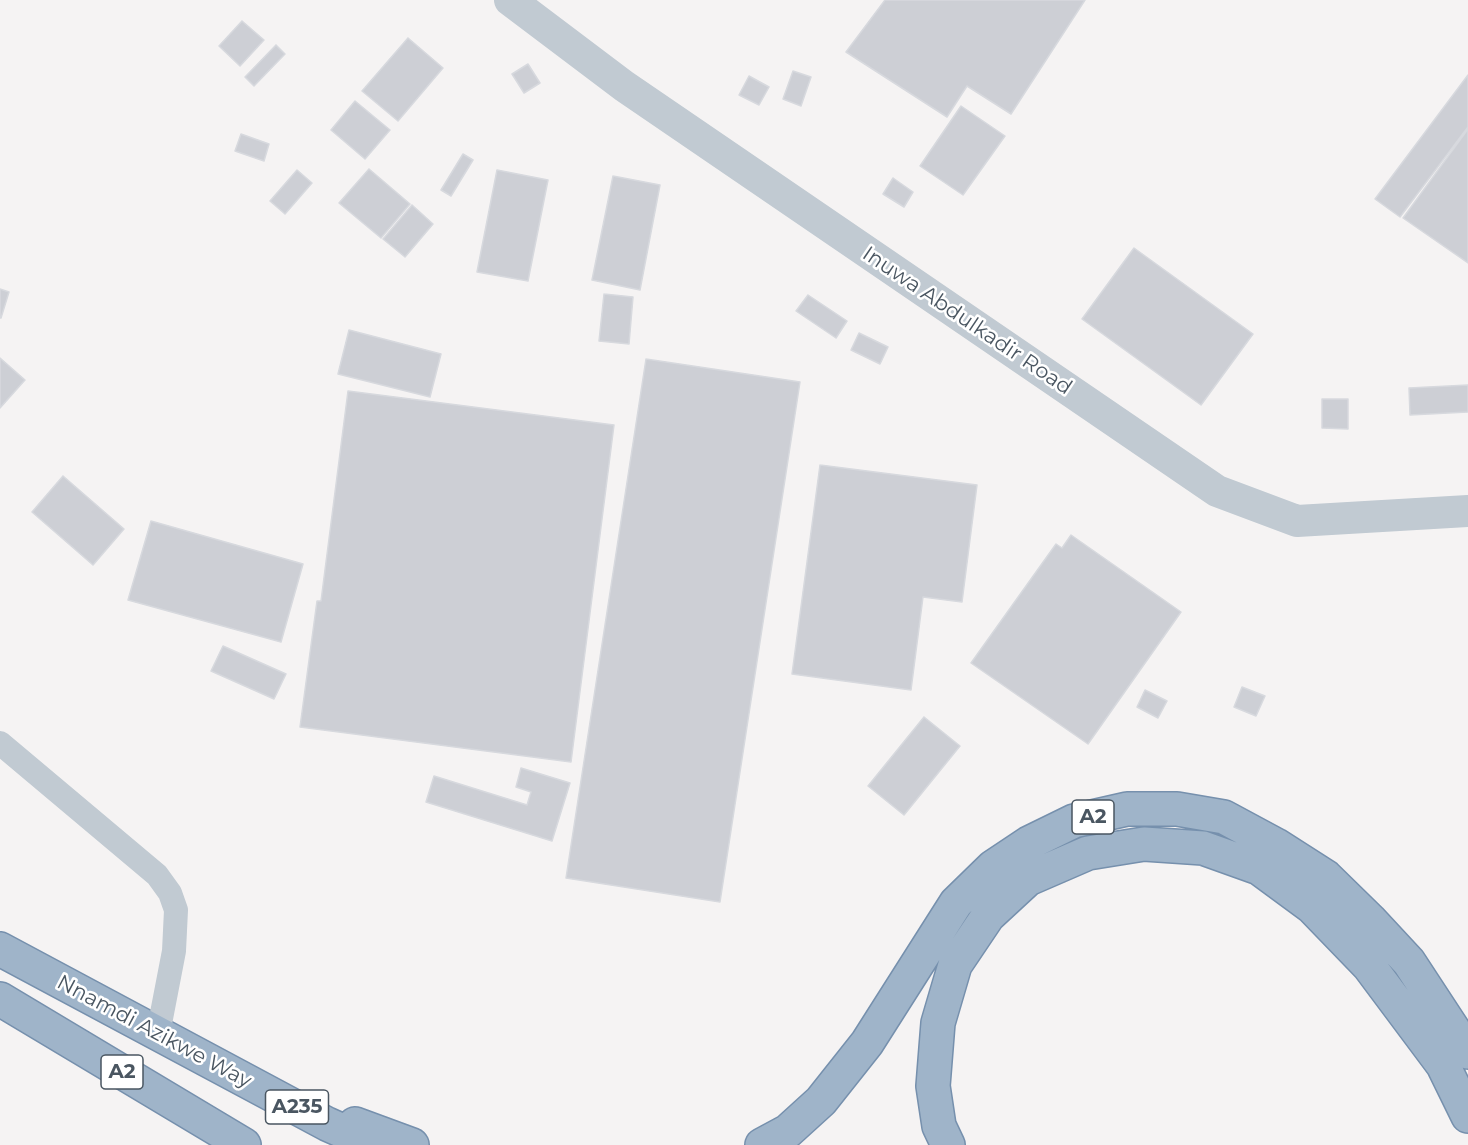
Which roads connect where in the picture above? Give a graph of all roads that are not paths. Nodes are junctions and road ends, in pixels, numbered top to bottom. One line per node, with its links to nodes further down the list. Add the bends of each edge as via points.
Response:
1 (510, 0): 2 (street, Inuwa Abdulkadir Road, via 624,86 1217,491 1297,520)
2 (1468, 511)
3 (0, 743): 6 (street, via 157,875 170,892 176,910 174,951)
4 (0, 949): 6 (highway, Nnamdi Azikwe Way / A2)
5 (0, 999): 10 (highway, A2)
6 (158, 1034): 8 (highway, Nnamdi Azikwe Way / A2)
7 (1468, 1052): 13 (highway, A2, via 1408,962 1326,877 1224,817 1177,809 1127,810 1074,821 1029,843 993,867 956,903 867,1043 822,1101 788,1131)
8 (222, 1066): 11 (highway, Nnamdi Azikwe Way / A235, via 327,1124); 12 (highway, A2, via 378,1135)
9 (1468, 1116): 14 (highway, via 1443,1065 1369,966 1312,907 1259,868 1203,848 1144,844 1088,853 1028,879 988,916 955,965 938,1023 933,1086 939,1126)
10 (244, 1145)
11 (374, 1145)
12 (412, 1145)
13 (762, 1145)
14 (948, 1145)

